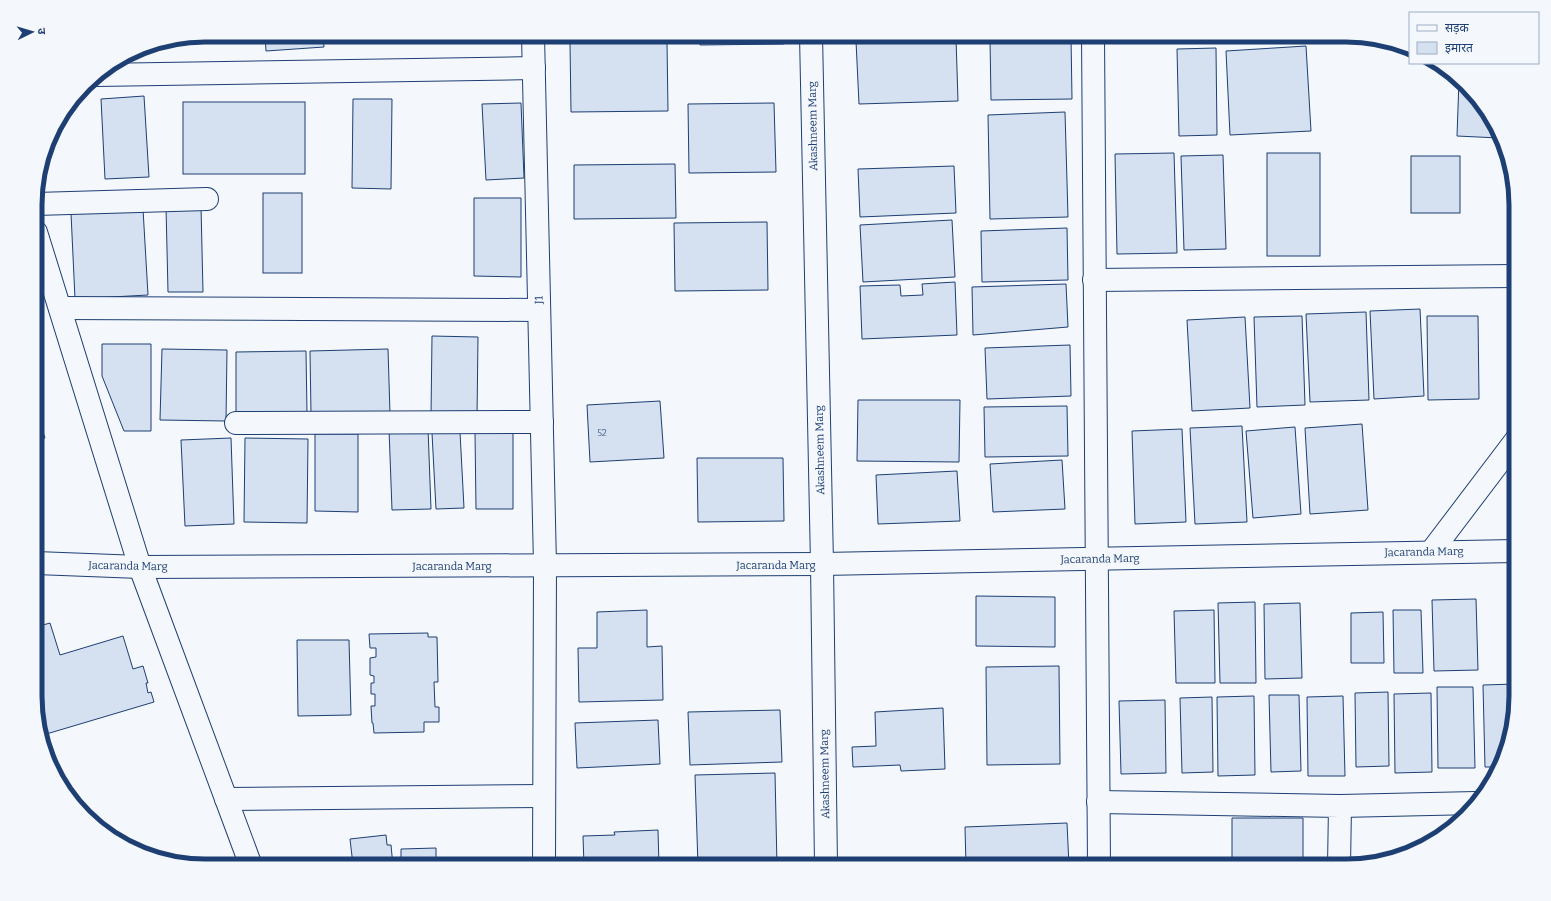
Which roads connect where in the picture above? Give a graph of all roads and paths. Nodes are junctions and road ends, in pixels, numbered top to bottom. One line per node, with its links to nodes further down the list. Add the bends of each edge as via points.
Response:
1 (533, 42): 4 (street, J1)
2 (811, 42): 20 (street, Akashneem Marg)
3 (1093, 42): 10 (street)
4 (534, 68): 5 (street); 12 (street, J1)
5 (108, 75)
6 (207, 199): 7 (street)
7 (42, 204)
8 (42, 251): 11 (street)
9 (1509, 276): 10 (street)
10 (1094, 280): 18 (street)
11 (60, 308): 12 (street); 22 (street)
12 (539, 310): 13 (street, J1)
13 (542, 422): 14 (street); 21 (street, J1)
14 (236, 424)
15 (1509, 449): 17 (street)
16 (1509, 551): 17 (street, Jacaranda Marg)
17 (1431, 552): 18 (street, Jacaranda Marg)
18 (1097, 559): 20 (street, Jacaranda Marg); 25 (street)
19 (42, 563): 22 (street, Jacaranda Marg)
20 (822, 564): 21 (street, Jacaranda Marg); 30 (street, Akashneem Marg)
21 (544, 565): 22 (street, Jacaranda Marg); 23 (street, J1)
22 (140, 567): 24 (street)
23 (544, 796): 24 (street); 29 (street, J1)
24 (226, 799): 28 (street)
25 (1098, 802): 27 (street); 31 (street)
26 (1468, 803): 27 (street)
27 (1340, 806): 32 (street)
28 (248, 859)
29 (544, 859)
30 (826, 859)
31 (1098, 859)
32 (1339, 859)

